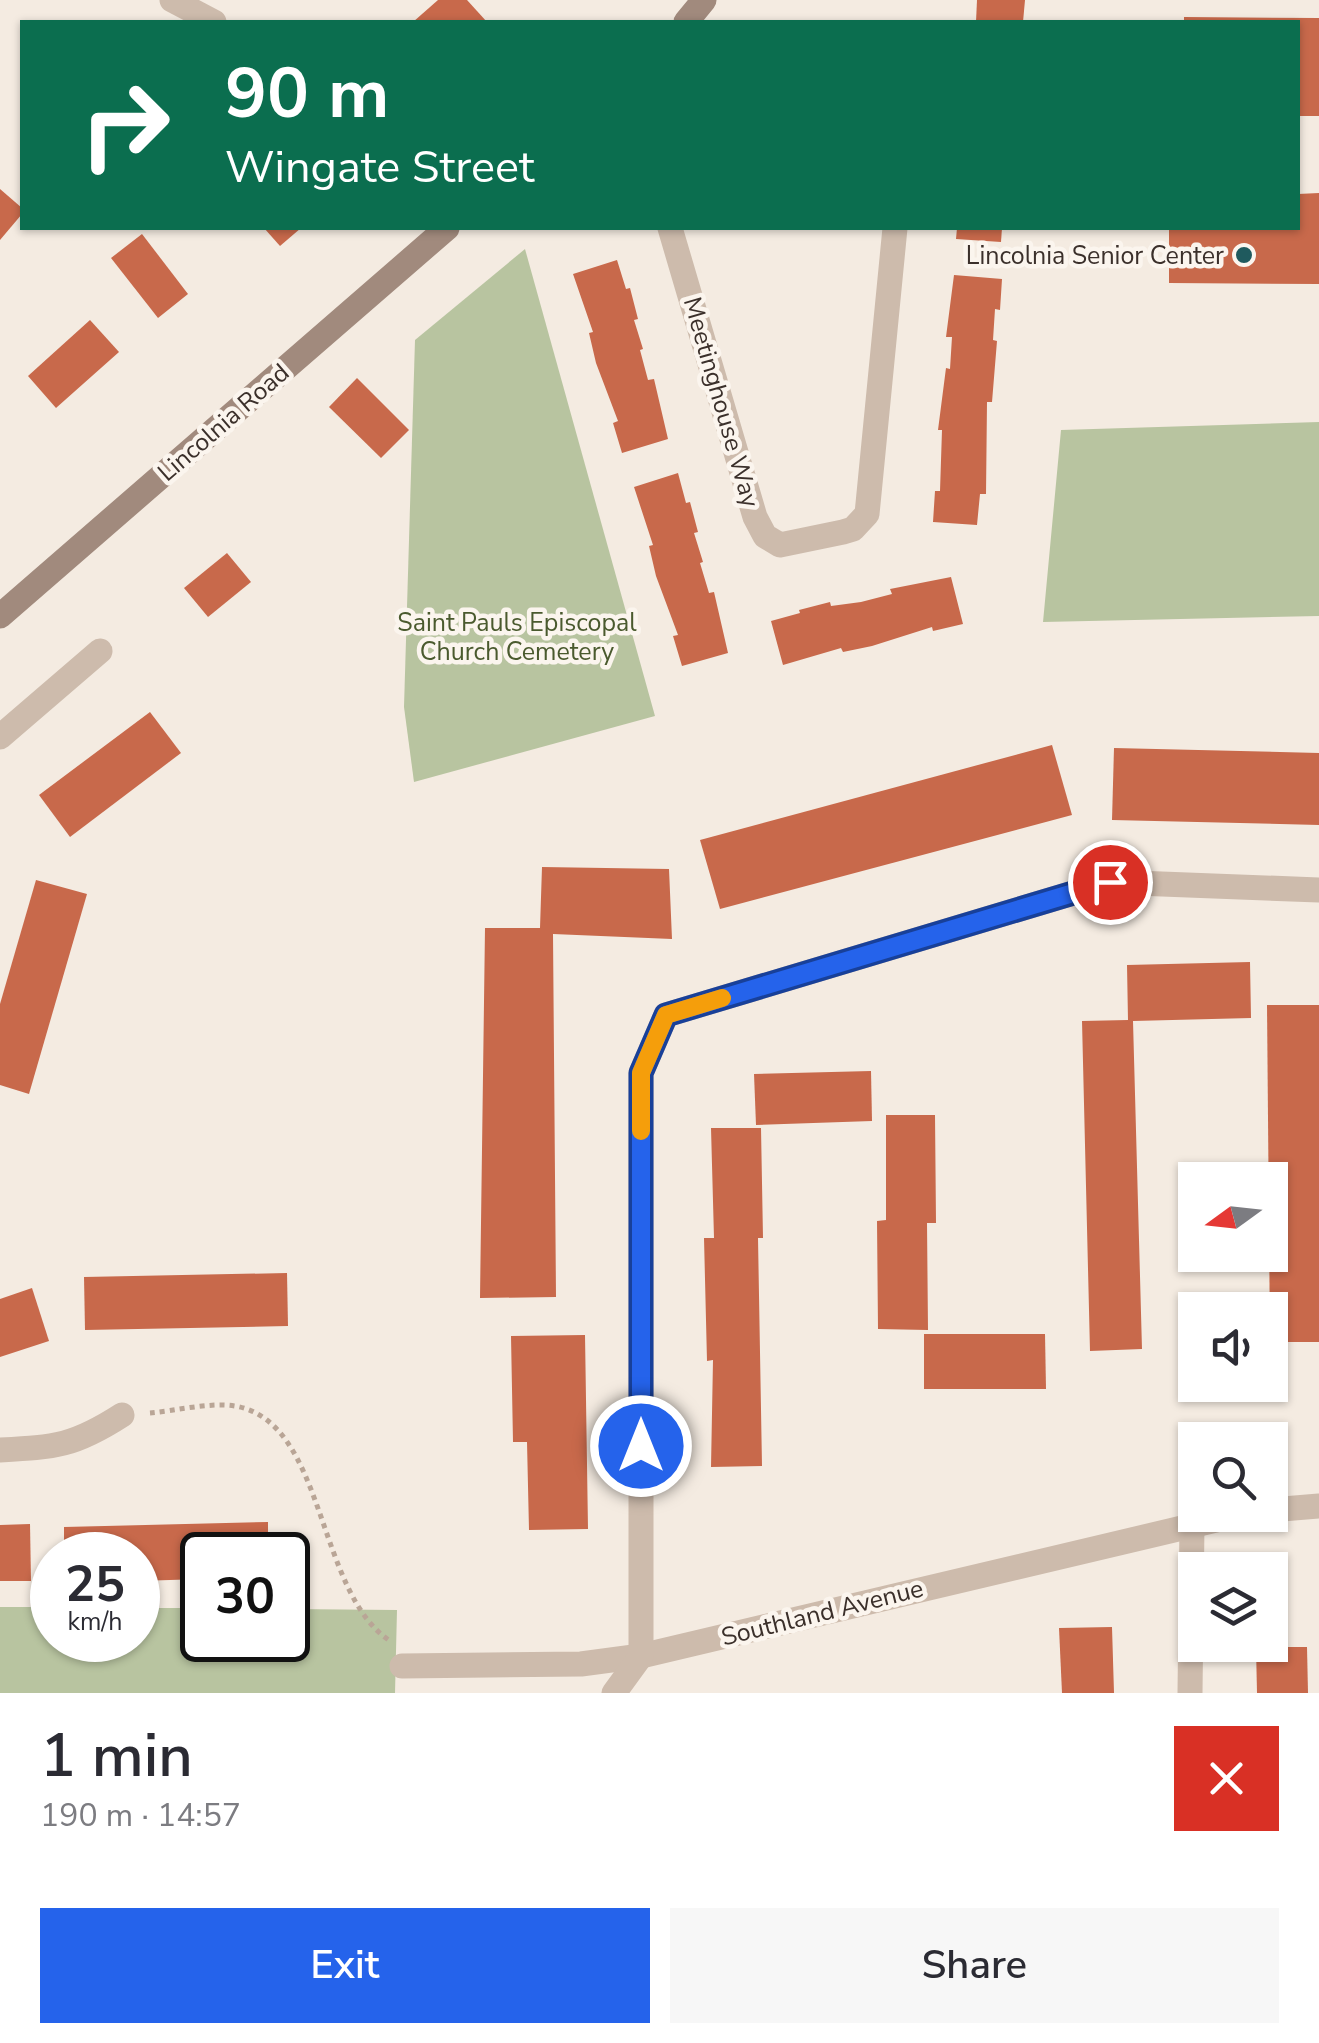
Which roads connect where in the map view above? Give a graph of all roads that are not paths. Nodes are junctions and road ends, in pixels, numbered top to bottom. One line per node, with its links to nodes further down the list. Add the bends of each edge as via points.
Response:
1 (172, 0): 3 (street)
2 (704, 0): 4 (main road)
3 (210, 20)
4 (688, 20)
5 (445, 230): 8 (main road, Lincolnia Road)
6 (671, 230): 7 (street, Meetinghouse Way, via 755,517 780,545 853,529 868,514)
7 (894, 230)
8 (0, 616)
9 (100, 651): 10 (street)
10 (0, 737)
11 (1319, 890): 18 (street, via 1110,882 666,1015 641,1073)
12 (122, 1415): 13 (street, via 58,1447)
13 (0, 1450)
14 (1319, 1506): 15 (street)
15 (1288, 1509)
16 (1178, 1527): 18 (street, Southland Avenue)
17 (1192, 1532): 21 (street)
18 (640, 1656): 19 (street, Southland Avenue, via 581,1664); 20 (street)
19 (414, 1666)
20 (614, 1693)
21 (1190, 1693)

